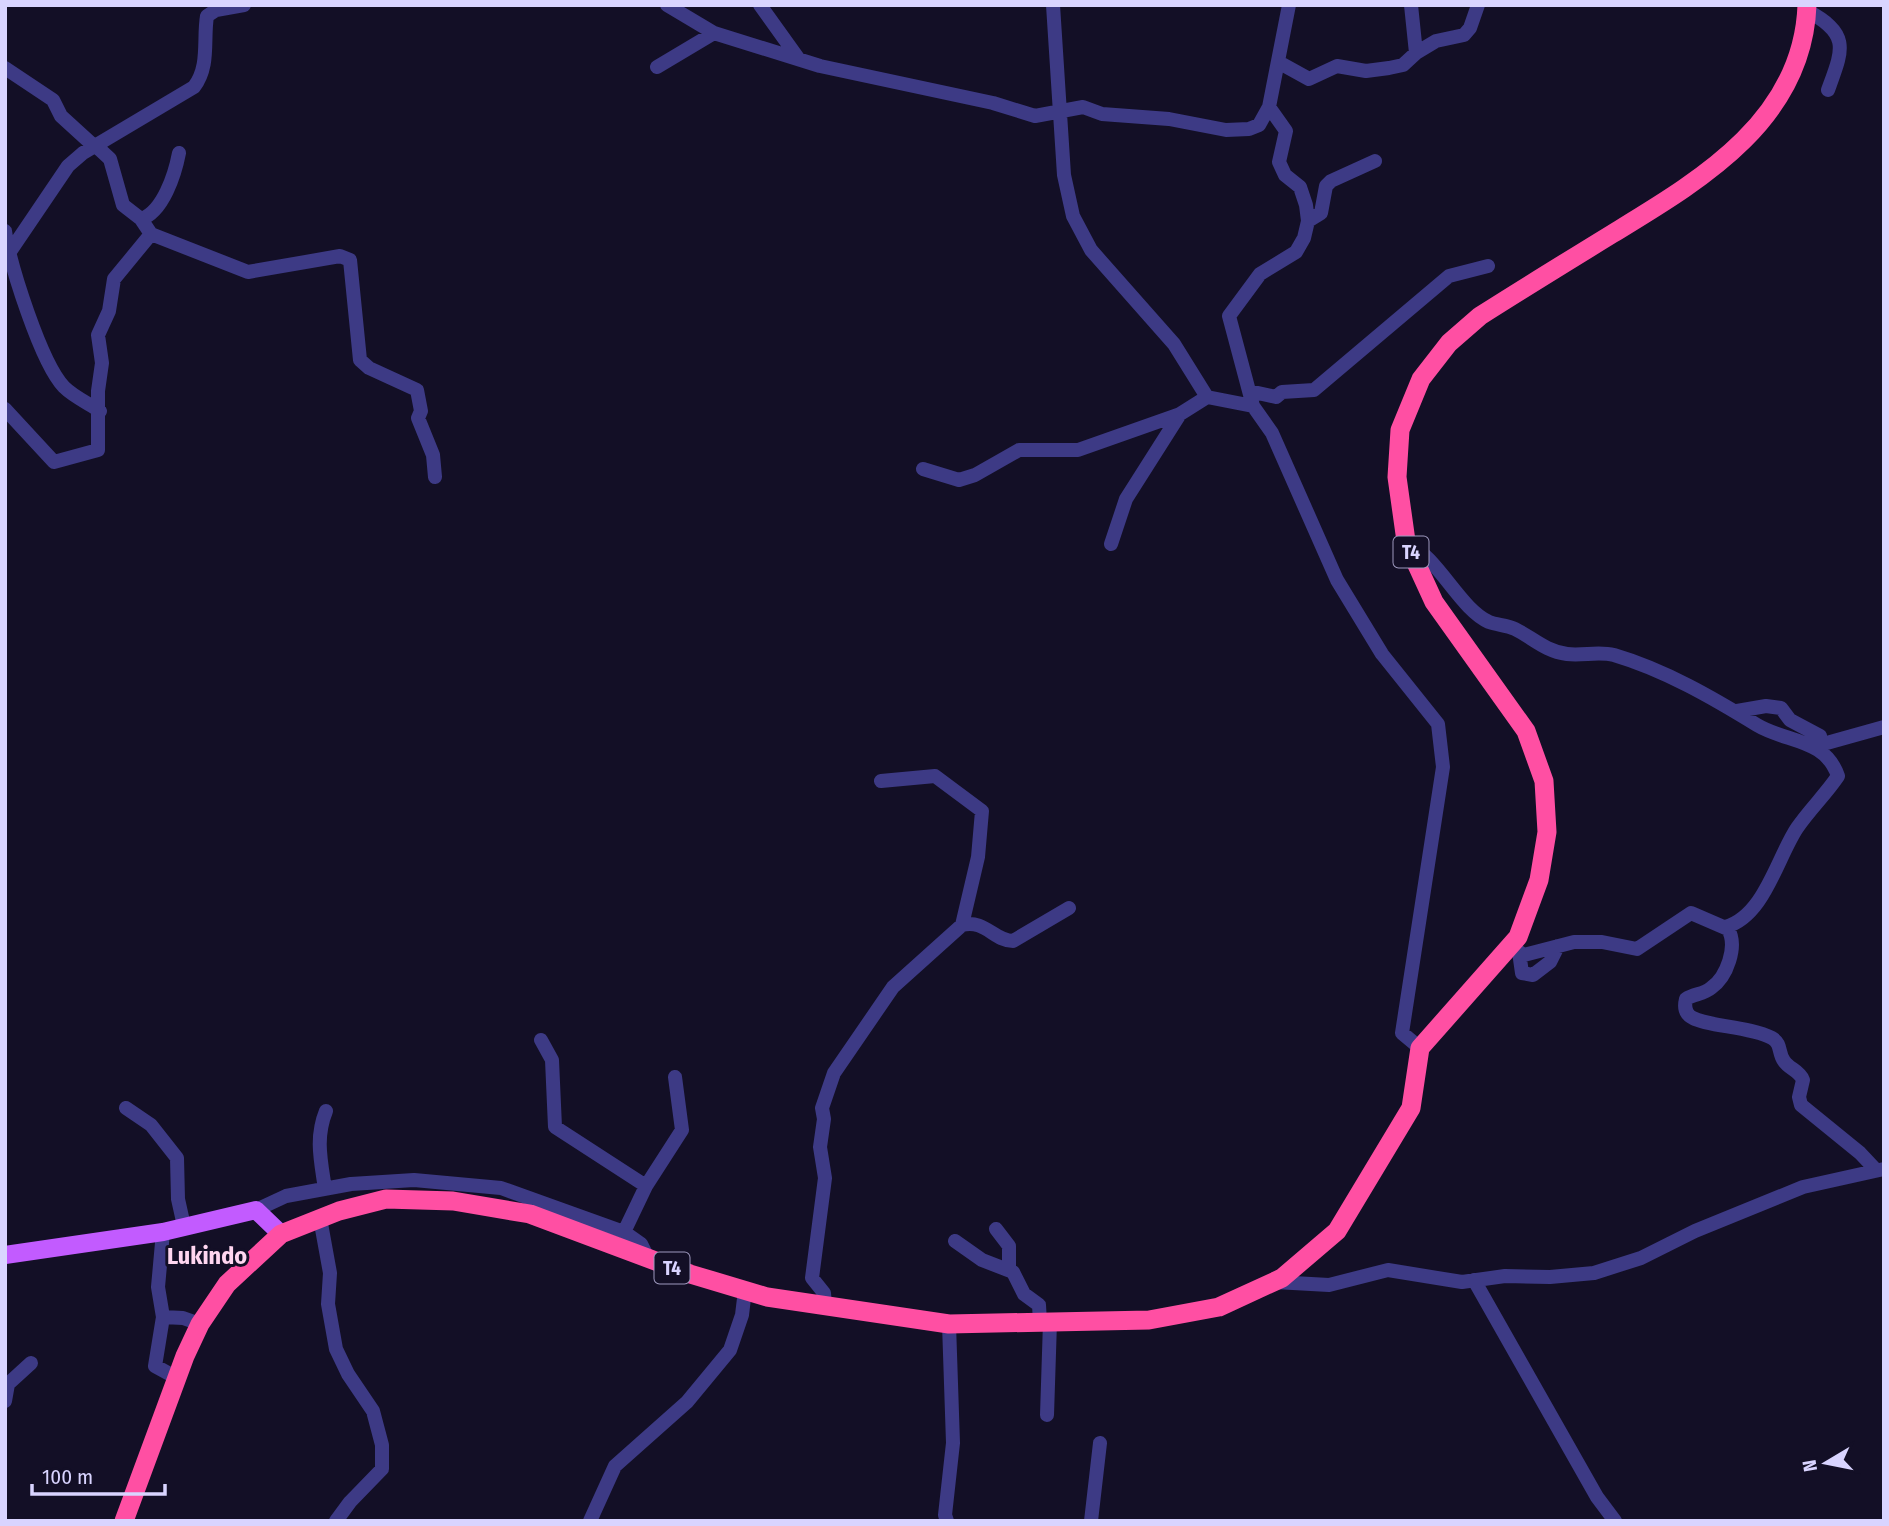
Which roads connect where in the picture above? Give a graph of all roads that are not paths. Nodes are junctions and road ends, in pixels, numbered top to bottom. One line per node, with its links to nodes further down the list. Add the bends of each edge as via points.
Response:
1 (244, 5): 18 (street, via 207,16 205,61 194,87)
2 (667, 5): 9 (street)
3 (760, 5): 11 (street)
4 (1053, 5): 17 (street)
5 (1289, 5): 12 (street)
6 (1411, 5): 10 (street)
7 (1478, 5): 10 (street, via 1464,35 1436,41)
8 (1806, 8): 15 (street, via 1829,23 1840,41 1841,53); 35 (highway, T4, via 1785,88 1758,127 1700,180 1480,316 1421,379 1400,430 1397,477)
9 (715, 33): 11 (street); 13 (street)
10 (1416, 53): 12 (street, via 1403,65 1366,71 1337,66 1313,79)
11 (798, 58): 17 (street, via 1035,116)
12 (1280, 63): 16 (street)
13 (657, 66)
14 (5, 68): 18 (street, via 53,100 61,116)
15 (1828, 90)
16 (1269, 107): 17 (street, via 1259,125 1238,130 1149,116 1102,114 1083,107); 22 (street, via 1286,131 1279,162 1285,175 1300,187)
17 (1058, 110): 28 (street, via 1073,216 1091,250 1174,344)
18 (95, 146): 21 (street, via 110,159 123,205); 25 (street, via 68,166)
19 (179, 153): 21 (street, via 155,212)
20 (1375, 161): 22 (street, via 1331,181 1321,213)
21 (141, 219): 24 (street)
22 (1308, 221): 27 (street, via 1296,253 1260,274 1229,316)
23 (5, 231): 25 (street)
24 (151, 234): 31 (street, via 111,287 110,306 98,335); 34 (street, via 248,272 340,256 350,260 360,360 417,390 418,418 433,456)
25 (8, 256): 31 (street, via 60,381)
26 (1488, 266): 27 (street, via 1449,276 1314,390 1282,392 1276,397)
27 (1250, 391): 29 (street)
28 (1207, 397): 29 (street); 32 (street)
29 (1254, 407): 47 (street, via 1272,433 1337,580 1382,654 1438,724 1443,767 1402,1033)
30 (5, 409): 31 (street, via 54,462 98,450)
31 (100, 411)
32 (1180, 414): 33 (street, via 1078,450 1018,450 959,480); 36 (street, via 1126,499)
33 (923, 469)
34 (435, 477)
35 (1406, 541): 37 (street, via 1420,549 1475,612 1490,622 1516,629 1543,648 1568,654 1611,654 1650,668); 45 (highway, T4, via 1434,603 1526,731 1544,781 1547,832 1539,880)
36 (1111, 544)
37 (1737, 711): 39 (street, via 1767,731); 39 (street, via 1781,708 1790,720 1820,736)
38 (1884, 727): 39 (street)
39 (1816, 746): 43 (street, via 1833,762 1838,776 1792,835 1753,906 1739,924)
40 (881, 781): 42 (street, via 935,776 982,811 978,857)
41 (1069, 908): 42 (street, via 1013,942 981,925)
42 (962, 925): 68 (street, via 887,993 828,1088 820,1147 825,1178 822,1219 812,1278 824,1293)
43 (1725, 927): 44 (street, via 1691,914 1640,948 1597,941); 51 (street, via 1732,937 1731,956 1715,986 1689,997 1685,1007 1693,1018 1778,1043 1783,1057 1803,1080 1799,1097 1804,1109)
44 (1558, 946): 45 (street, via 1533,955); 45 (street, via 1550,962 1533,975 1522,973)
45 (1515, 950): 47 (highway, T4)
46 (541, 1040): 52 (street, via 552,1060 555,1127)
47 (1420, 1048): 66 (highway, T4, via 1411,1108 1337,1231)
48 (675, 1077): 52 (street, via 682,1130)
49 (126, 1108): 56 (street, via 151,1125 177,1158)
50 (326, 1111): 53 (street, via 318,1152)
51 (1880, 1169): 65 (street, via 1803,1187 1605,1270)
52 (646, 1186): 59 (street)
53 (325, 1189): 54 (street, via 286,1196); 59 (street, via 414,1180 501,1188)
54 (256, 1210): 56 (main road); 60 (main road)
55 (320, 1218): 60 (highway, T4); 63 (highway, T4, via 386,1199 453,1200 530,1214); 79 (street, via 336,1349 373,1411 382,1445 383,1469)
56 (184, 1226): 58 (main road)
57 (996, 1229): 64 (street, via 1009,1246)
58 (163, 1232): 62 (main road); 69 (street, via 158,1287)
59 (624, 1232): 63 (street, via 641,1244)
60 (281, 1234): 71 (highway, T4, via 228,1284)
61 (955, 1241): 64 (street, via 982,1260)
62 (5, 1255)
63 (648, 1258): 67 (highway, T4)
64 (1009, 1268): 70 (street, via 1024,1294 1039,1305)
65 (1474, 1280): 66 (street, via 1388,1270 1339,1284); 83 (street)
66 (1274, 1282): 70 (highway, T4, via 1219,1307 1149,1320)
67 (745, 1290): 68 (highway, T4); 80 (street, via 743,1315 730,1350 687,1402 615,1466)
68 (824, 1305): 72 (highway, T4)
69 (163, 1317): 71 (street); 74 (street, via 155,1366)
70 (1045, 1322): 72 (highway, T4); 76 (street)
71 (200, 1324): 74 (highway, T4)
72 (949, 1324): 81 (street, via 953,1443)
73 (31, 1363): 75 (street, via 8,1384)
74 (177, 1378): 78 (highway, T4)
75 (5, 1401)
76 (1047, 1415)
77 (1100, 1443): 82 (street)
78 (124, 1521)
79 (336, 1521)
80 (590, 1521)
81 (947, 1521)
82 (1091, 1521)
83 (1615, 1521)

